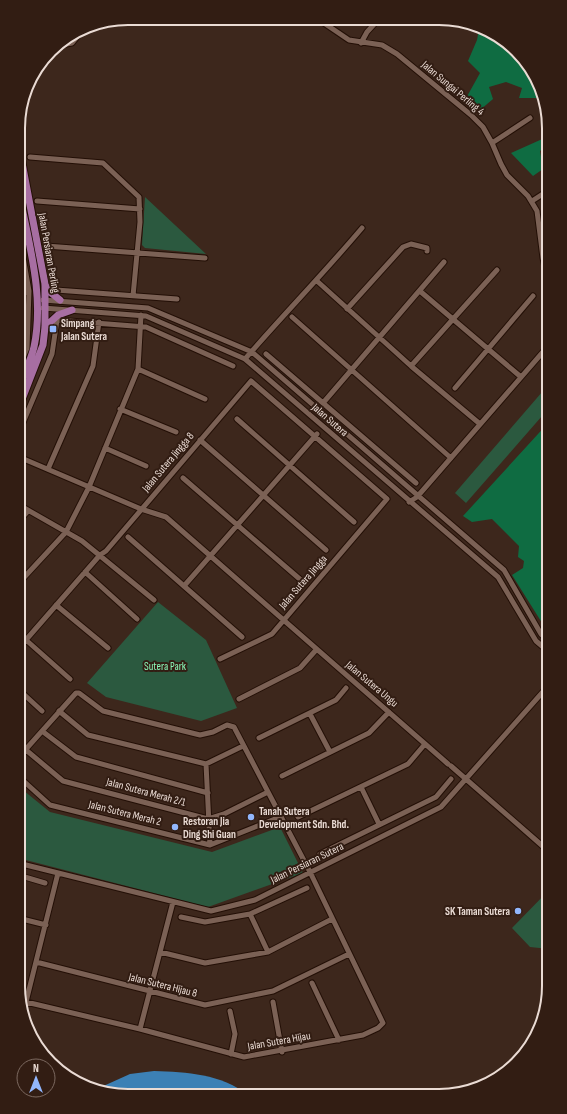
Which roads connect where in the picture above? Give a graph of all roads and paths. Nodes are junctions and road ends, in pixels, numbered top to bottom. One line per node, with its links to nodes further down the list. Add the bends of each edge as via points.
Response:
1 (327, 25): 3 (street, Jalan Sungai Perling 4, via 349,40)
2 (373, 25): 3 (street)
3 (361, 42): 5 (street, Jalan Sungai Perling 4, via 382,45 397,54 471,115 483,127)
4 (530, 118): 5 (street)
5 (492, 143): 10 (street, Jalan Sungai Perling 4, via 507,175)
6 (30, 157): 11 (street, via 101,162 139,196)
7 (25, 193): 23 (main road, Jalan Persiaran Perling)
8 (542, 195): 10 (street)
9 (37, 201): 11 (street)
10 (532, 201): 14 (street, Jalan Sungai Perling 4)
11 (140, 209): 17 (street)
12 (25, 226): 30 (main road, Jalan Persiaran Perling)
13 (362, 228): 22 (street)
14 (542, 240)
15 (46, 246): 17 (street)
16 (427, 251): 37 (street, via 427,248 411,244 403,246)
17 (136, 253): 18 (street); 28 (street)
18 (205, 258)
19 (444, 262): 27 (street)
20 (25, 268): 25 (street)
21 (497, 270): 41 (street)
22 (317, 281): 37 (street); 47 (street, via 301,298 298,298)
23 (45, 284): 32 (main road, Jalan Persiaran Perling); 33 (main road)
24 (56, 290): 28 (street)
25 (29, 291): 26 (street); 48 (street)
26 (25, 292)
27 (421, 292): 41 (street); 45 (street)
28 (133, 296): 31 (street); 34 (street); 35 (street)
29 (533, 296): 46 (street)
30 (38, 299): 32 (street, Jalan Sutera); 36 (main road, Jalan Persiaran Perling)
31 (177, 299)
32 (46, 300): 33 (street, Jalan Sutera); 36 (main road, Jalan Persiaran Perling)
33 (60, 300): 34 (street, Jalan Sutera)
34 (128, 306): 35 (street, Jalan Sutera)
35 (137, 307): 47 (street, Jalan Sutera, via 148,308)
36 (42, 308): 38 (street, Jalan Sutera); 44 (main road, Jalan Persiaran Perling); 56 (main road, Jalan Persiaran Perling, via 34,347)
37 (347, 309): 45 (street)
38 (72, 310): 39 (street, Jalan Sutera); 44 (main road, via 58,315)
39 (141, 315): 43 (street); 51 (street, Jalan Sutera)
40 (292, 317): 55 (street)
41 (454, 321): 46 (street); 53 (street)
42 (99, 322): 43 (street); 63 (street, via 57,320 52,354); 75 (street, via 93,366)
43 (141, 326): 52 (street); 54 (street)
44 (45, 327): 59 (main road, Jalan Persiaran Perling, via 43,345)
45 (380, 338): 53 (street); 55 (street)
46 (488, 348): 57 (street); 58 (street)
47 (252, 352): 51 (street); 65 (street, Jalan Sutera)
48 (25, 353)
49 (542, 353): 57 (street)
50 (266, 354): 61 (street)
51 (246, 359): 68 (street, Jalan Sutera)
52 (233, 366)
53 (411, 366): 66 (street)
54 (138, 369): 60 (street); 62 (street)
55 (352, 370): 61 (street); 71 (street)
56 (25, 371)
57 (521, 377): 66 (street)
58 (455, 388)
59 (25, 392)
60 (205, 399)
61 (323, 402): 77 (street)
62 (120, 409): 67 (street); 70 (street)
63 (25, 418)
64 (236, 419): 74 (street)
65 (329, 420): 68 (street); 80 (street, Jalan Sutera)
66 (480, 424): 71 (street)
67 (176, 432)
68 (319, 432): 69 (street, Jalan Sutera Jingga 8, via 251,381); 74 (street); 81 (street, Jalan Sutera); 100 (street, Jalan Sutera Jingga, via 387,499)
69 (200, 440): 79 (street); 83 (street, Jalan Sutera Jingga 8)
70 (105, 448): 73 (street); 78 (street)
71 (451, 458): 80 (street)
72 (25, 459): 75 (street, Jalan Sutera Ungu)
73 (146, 466)
74 (289, 466): 79 (street); 86 (street)
75 (48, 469): 78 (street, Jalan Sutera Ungu)
76 (183, 478): 87 (street)
77 (416, 483)
78 (89, 487): 83 (street, Jalan Sutera Ungu); 88 (street)
79 (263, 496): 87 (street); 90 (street)
80 (417, 497): 81 (street); 101 (street, Jalan Sutera, via 504,570)
81 (409, 502): 104 (street, Jalan Sutera, via 498,577 536,641)
82 (25, 509): 84 (street)
83 (141, 509): 91 (street, Jalan Sutera Jingga 8); 92 (street, Jalan Sutera Ungu, via 166,517)
84 (28, 511): 85 (street); 88 (street)
85 (25, 514)
86 (354, 522)
87 (237, 526): 92 (street); 95 (street)
88 (66, 532): 91 (street); 94 (street)
89 (128, 537): 96 (street)
90 (326, 550)
91 (100, 555): 93 (street, Jalan Sutera Jingga 8); 97 (street)
92 (211, 556): 96 (street); 100 (street, Jalan Sutera Ungu)
93 (85, 572): 98 (street, Jalan Sutera Jingga 8); 99 (street)
94 (25, 576)
95 (302, 581)
96 (184, 586): 102 (street)
97 (154, 600)
98 (56, 606): 103 (street, Jalan Sutera Jingga 8); 105 (street)
99 (137, 619)
100 (283, 620): 106 (street, Jalan Sutera Ungu); 107 (street, Jalan Sutera Jingga, via 272,634)
101 (542, 635)
102 (242, 637)
103 (26, 640): 108 (street)
104 (542, 646)
105 (108, 648)
106 (316, 650): 112 (street, via 300,668); 115 (street, Jalan Sutera Ungu)
107 (220, 659)
108 (70, 679)
109 (346, 688): 116 (street, via 336,700)
110 (542, 693): 126 (street, Jalan Persiaran Sutera)
111 (25, 696): 113 (street)
112 (239, 699)
113 (42, 711)
114 (59, 711): 117 (street); 120 (street, Jalan Sutera Hijau, via 79,693 103,711 200,735 227,725 234,727); 123 (street, via 88,735)
115 (389, 712): 119 (street, Jalan Sutera Ungu); 122 (street, via 369,733)
116 (310, 714): 118 (street); 122 (street)
117 (42, 731): 121 (street); 130 (street, via 76,757)
118 (259, 738)
119 (425, 744): 126 (street, Jalan Sutera Ungu); 128 (street, via 408,764)
120 (242, 746): 123 (street); 129 (street, Jalan Sutera Hijau)
121 (26, 750): 133 (street, Jalan Sutera Merah 2/1, via 64,781)
122 (330, 752): 124 (street)
123 (206, 764): 130 (street)
124 (282, 776)
125 (451, 779): 134 (street, via 436,797)
126 (466, 780): 136 (street, Jalan Sutera Ungu); 139 (street, Jalan Persiaran Sutera, via 450,798 431,812)
127 (25, 782): 135 (street, Jalan Sutera Merah 2, via 50,805)
128 (361, 787): 132 (street); 134 (street)
129 (268, 792): 131 (street, Jalan Sutera Hijau); 133 (street, via 224,814)
130 (208, 793): 133 (street)
131 (280, 817): 135 (street); 139 (street, Jalan Sutera Hijau)
132 (298, 818)
133 (208, 819): 135 (street)
134 (379, 824): 137 (street)
135 (210, 845)
136 (542, 846)
137 (320, 854)
138 (25, 865): 140 (street, Jalan Persiaran Sutera)
139 (310, 872): 144 (street, Jalan Persiaran Sutera, via 255,900 222,909 211,911); 147 (street, Jalan Sutera Hijau)
140 (58, 873): 144 (street, Jalan Persiaran Sutera); 149 (street)
141 (25, 877): 142 (street)
142 (45, 882)
143 (307, 888): 145 (street)
144 (172, 902): 150 (street)
145 (250, 914): 146 (street, via 205,922); 151 (street)
146 (181, 917)
147 (332, 919): 151 (street); 152 (street, Jalan Sutera Hijau)
148 (25, 920): 149 (street)
149 (46, 925): 153 (street)
150 (160, 952): 151 (street, via 205,963); 155 (street)
151 (268, 952)
152 (349, 954): 155 (street, Jalan Sutera Hijau 8, via 273,991 220,1002 201,1005); 161 (street, Jalan Sutera Hijau, via 383,1023 363,1035)
153 (36, 962): 155 (street, Jalan Sutera Hijau 8); 156 (street)
154 (312, 983): 161 (street)
155 (150, 992): 160 (street)
156 (26, 1001)
157 (26, 1002): 160 (street, Jalan Sutera Hijau)
158 (273, 1002): 162 (street)
159 (230, 1011): 163 (street, via 236,1034)
160 (140, 1029): 163 (street, Jalan Sutera Hijau)
161 (339, 1040): 162 (street, Jalan Sutera Hijau)
162 (282, 1052): 163 (street, Jalan Sutera Hijau, via 250,1058)
163 (230, 1054)

